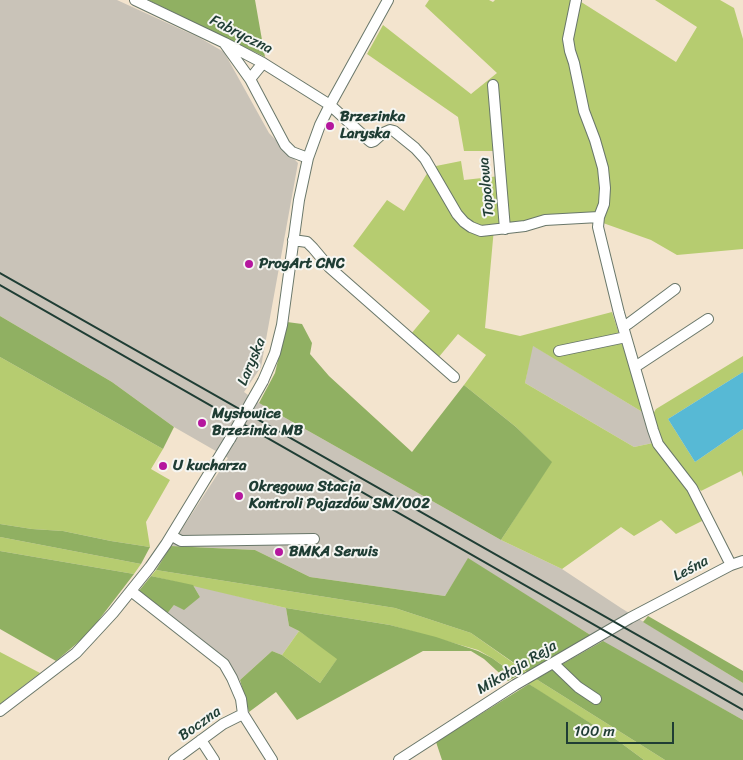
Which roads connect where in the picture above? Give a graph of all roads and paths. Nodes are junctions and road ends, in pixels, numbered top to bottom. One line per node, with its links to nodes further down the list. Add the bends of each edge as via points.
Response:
1 (135, 0): 4 (street, Fabryczna)
2 (388, 0): 8 (street, Laryska)
3 (576, 0): 10 (street, via 568,39 584,111 603,168 604,204)
4 (224, 43): 5 (street, Fabryczna); 6 (street)
5 (263, 62): 6 (street); 8 (street, Fabryczna)
6 (250, 79): 9 (street, via 285,145 292,152)
7 (493, 86): 11 (street, Topolowa)
8 (330, 105): 9 (street, Laryska); 11 (street, via 371,142 390,130 415,148 457,214 471,228 481,231)
9 (308, 158): 12 (street, Laryska)
10 (599, 217): 11 (street, Topolowa, via 546,220); 15 (street, via 598,227)
11 (505, 229)
12 (293, 240): 19 (street, via 307,242 329,267); 20 (street, Laryska, bridge, via 282,325 275,353 263,381)
13 (675, 288): 15 (street)
14 (708, 319): 18 (street)
15 (623, 326): 16 (street)
16 (626, 337): 17 (street); 18 (street)
17 (559, 351)
18 (635, 367): 23 (street, via 658,444 692,488)
19 (454, 377)
20 (172, 536): 21 (street, via 181,541); 24 (street, Laryska)
21 (314, 539)
22 (743, 561): 23 (street, Leśna)
23 (731, 565): 25 (street, Leśna)
24 (131, 591): 28 (street, Laryska, via 76,652); 29 (street, Boczna, via 224,664 241,699)
25 (653, 606): 26 (street, Mikołaja Reja)
26 (550, 665): 27 (street); 34 (street, Mikołaja Reja)
27 (596, 699)
28 (0, 711)
29 (243, 714): 30 (street, Boczna); 33 (street, Boczna)
30 (201, 740): 31 (street, Boczna); 32 (street)
31 (174, 760)
32 (214, 760)
33 (272, 760)
34 (399, 760)

